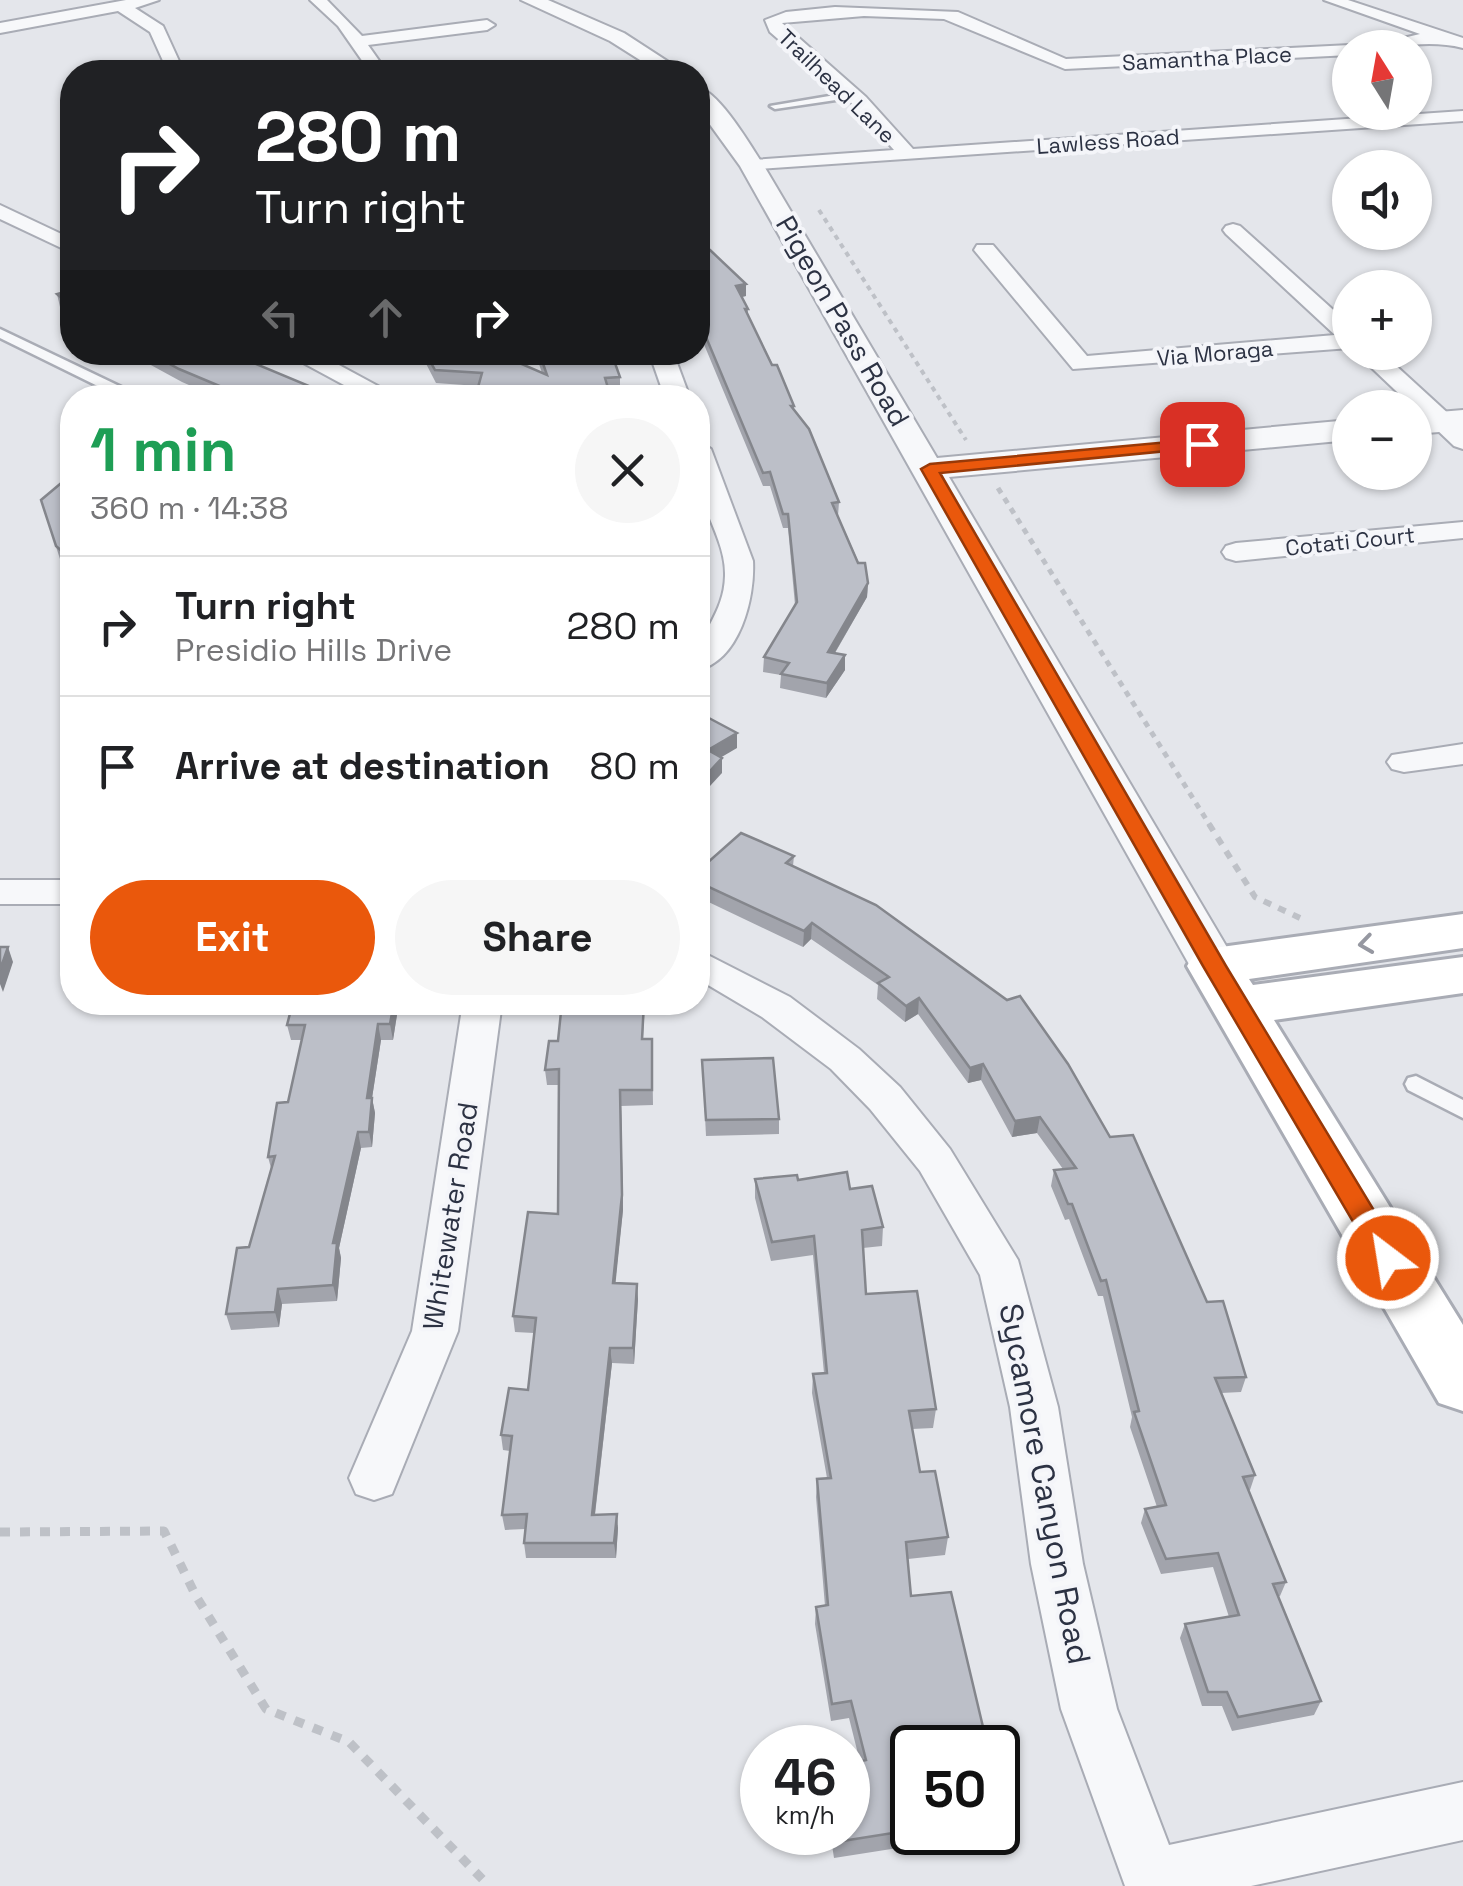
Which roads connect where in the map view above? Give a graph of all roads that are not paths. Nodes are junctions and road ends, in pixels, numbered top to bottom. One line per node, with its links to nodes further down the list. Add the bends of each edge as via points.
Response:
1 (151, 0): 5 (street)
2 (318, 0): 10 (street)
3 (531, 0): 15 (street)
4 (1332, 0): 8 (street)
5 (123, 7): 7 (street); 13 (street, via 157,29)
6 (488, 25): 10 (street)
7 (0, 28)
8 (1441, 35): 9 (street); 11 (street)
9 (1432, 37)
10 (356, 42): 14 (street)
11 (1463, 43)
12 (1332, 51): 16 (street, Samantha Place)
13 (171, 60)
14 (369, 60)
15 (654, 60)
16 (1064, 64): 17 (street, Trailhead Lane, via 945,14 773,20)
17 (853, 95): 18 (lane); 21 (street, Trailhead Lane)
18 (775, 106)
19 (710, 108): 22 (street, Pigeon Pass Road)
20 (1463, 116): 21 (street, Lawless Road)
21 (908, 155): 22 (street, Lawless Road)
22 (752, 166): 38 (street, Pigeon Pass Road)
23 (0, 211): 25 (street)
24 (1233, 230): 27 (street)
25 (60, 240)
26 (985, 250): 29 (street, Via Moraga, via 1081,364)
27 (1332, 322)
28 (0, 333): 30 (lane)
29 (1332, 341)
30 (60, 362)
31 (65, 365): 34 (lane)
32 (321, 365): 35 (street)
33 (1386, 370): 36 (street)
34 (106, 385)
35 (362, 385)
36 (1446, 426)
37 (1332, 432): 38 (street)
38 (930, 469): 50 (street, Pigeon Pass Road)
39 (710, 480): 42 (street, via 741,575 737,608)
40 (1463, 530): 41 (street, Cotati Court)
41 (1236, 552)
42 (710, 646)
43 (1463, 754): 44 (street)
44 (1404, 762)
45 (0, 892): 46 (street)
46 (60, 892)
47 (1463, 930): 50 (main road, one-way to 50)
48 (710, 970): 57 (street, Sycamore Canyon Road, via 776,1007 886,1098 935,1160 1002,1273 1031,1390 1057,1564 1089,1709)
49 (1463, 976): 50 (main road)
50 (1226, 986): 54 (main road, Pigeon Pass Road)
51 (482, 1015): 55 (street, Whitewater Road, via 435,1332)
52 (1416, 1084): 53 (lane)
53 (1463, 1110)
54 (1463, 1383)
55 (374, 1478)
56 (1463, 1811): 57 (street)
57 (1154, 1882)

